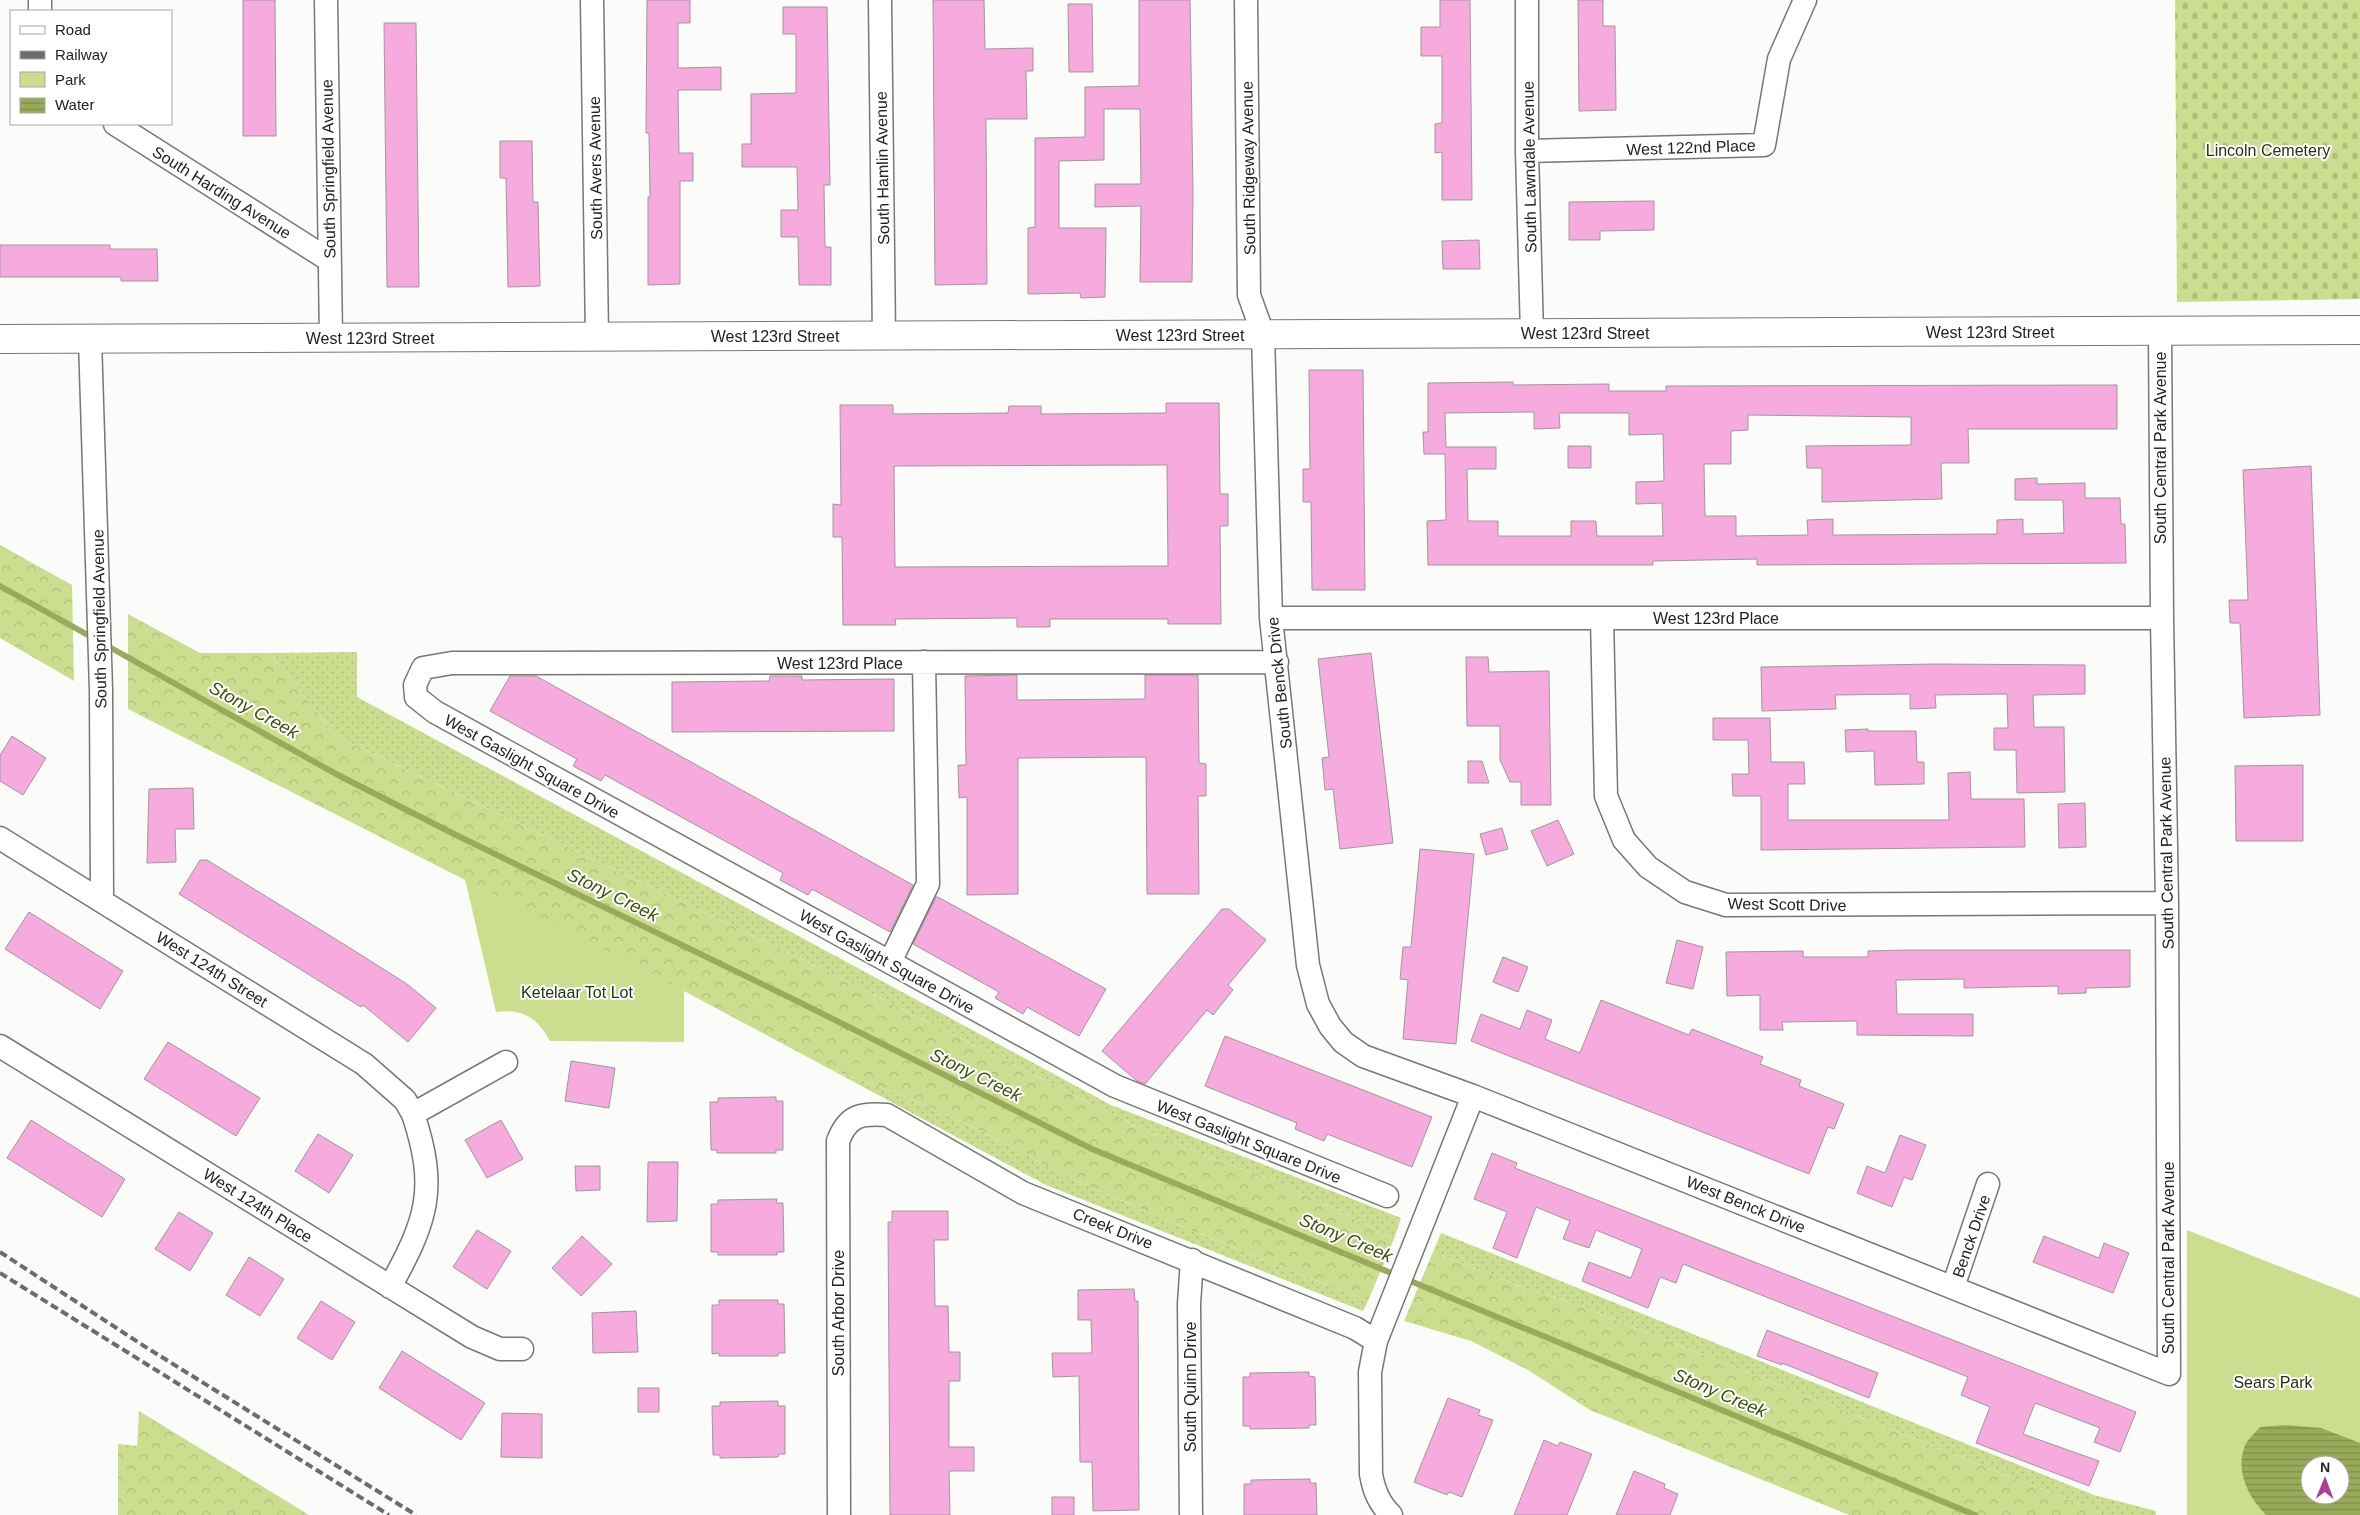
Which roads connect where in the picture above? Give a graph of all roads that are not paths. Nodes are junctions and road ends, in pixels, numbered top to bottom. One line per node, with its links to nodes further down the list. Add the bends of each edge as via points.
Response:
1 (326, 0): 9 (street, South Springfield Avenue)
2 (592, 0): 15 (street, South Avers Avenue)
3 (880, 0): 14 (street, South Hamlin Avenue)
4 (1246, 0): 12 (street, South Ridgeway Avenue, via 1249,295)
5 (1527, 0): 8 (street, South Lawndale Avenue)
6 (1804, 0): 8 (street, West 122nd Place, via 1779,59 1764,145)
7 (117, 125): 9 (street, South Harding Avenue)
8 (1527, 151): 13 (street, South Lawndale Avenue)
9 (329, 260): 16 (street, South Springfield Avenue)
10 (2360, 330): 11 (street, West 123rd Street)
11 (2160, 331): 13 (street, West 123rd Street); 21 (street, South Central Park Avenue)
12 (1263, 334): 13 (street, West 123rd Street); 14 (street, West 123rd Street); 19 (street, South Benck Drive)
13 (1532, 334)
14 (884, 336): 15 (street, West 123rd Street)
15 (597, 337): 16 (street, West 123rd Street)
16 (331, 338): 18 (street, West 123rd Street)
17 (0, 339): 18 (street, West 123rd Street)
18 (90, 339): 26 (street, South Springfield Avenue, via 100,648)
19 (1271, 618): 20 (street, West 123rd Place); 23 (street, South Benck Drive)
20 (1602, 618): 21 (street, West 123rd Place); 27 (street, West Scott Drive, via 1606,796 1624,840 1648,867 1685,892 1726,905)
21 (2162, 618): 27 (street, South Central Park Avenue)
22 (924, 662): 23 (street, West 123rd Place); 24 (street, West 123rd Place, via 452,663 423,668); 28 (street, via 928,884)
23 (1276, 662): 29 (street, South Benck Drive, via 1308,965 1318,1004)
24 (415, 685): 28 (street, West Gaslight Square Drive, via 416,697 435,712)
25 (0, 838): 26 (street, West 124th Street)
26 (102, 900): 33 (street, West 124th Street, via 364,1064 405,1100)
27 (2167, 903): 42 (street, South Central Park Avenue)
28 (890, 962): 36 (street, West Gaslight Square Drive, via 1115,1086)
29 (1330, 1026): 32 (street, West Benck Drive, via 1343,1042 1362,1056)
30 (0, 1046): 38 (street, West 124th Place)
31 (506, 1062): 33 (street)
32 (1473, 1096): 39 (street, West Benck Drive); 40 (street)
33 (414, 1114): 38 (street, via 425,1153 426,1203 412,1247)
34 (855, 1117): 37 (street, Creek Drive, via 887,1115 1023,1192); 43 (street, South Arbor Drive, via 843,1127 838,1141)
35 (1988, 1184): 39 (street, Benck Drive)
36 (1386, 1196)
37 (1192, 1260): 40 (street, Creek Drive, via 1355,1328); 44 (street, South Quinn Drive, via 1189,1304)
38 (390, 1287): 41 (street, West 124th Place, via 484,1343 500,1349)
39 (1953, 1287): 42 (street, West Benck Drive)
40 (1376, 1340): 45 (street, via 1370,1372 1371,1474 1381,1505)
41 (522, 1349)
42 (2169, 1374)
43 (839, 1515)
44 (1191, 1515)
45 (1391, 1515)

